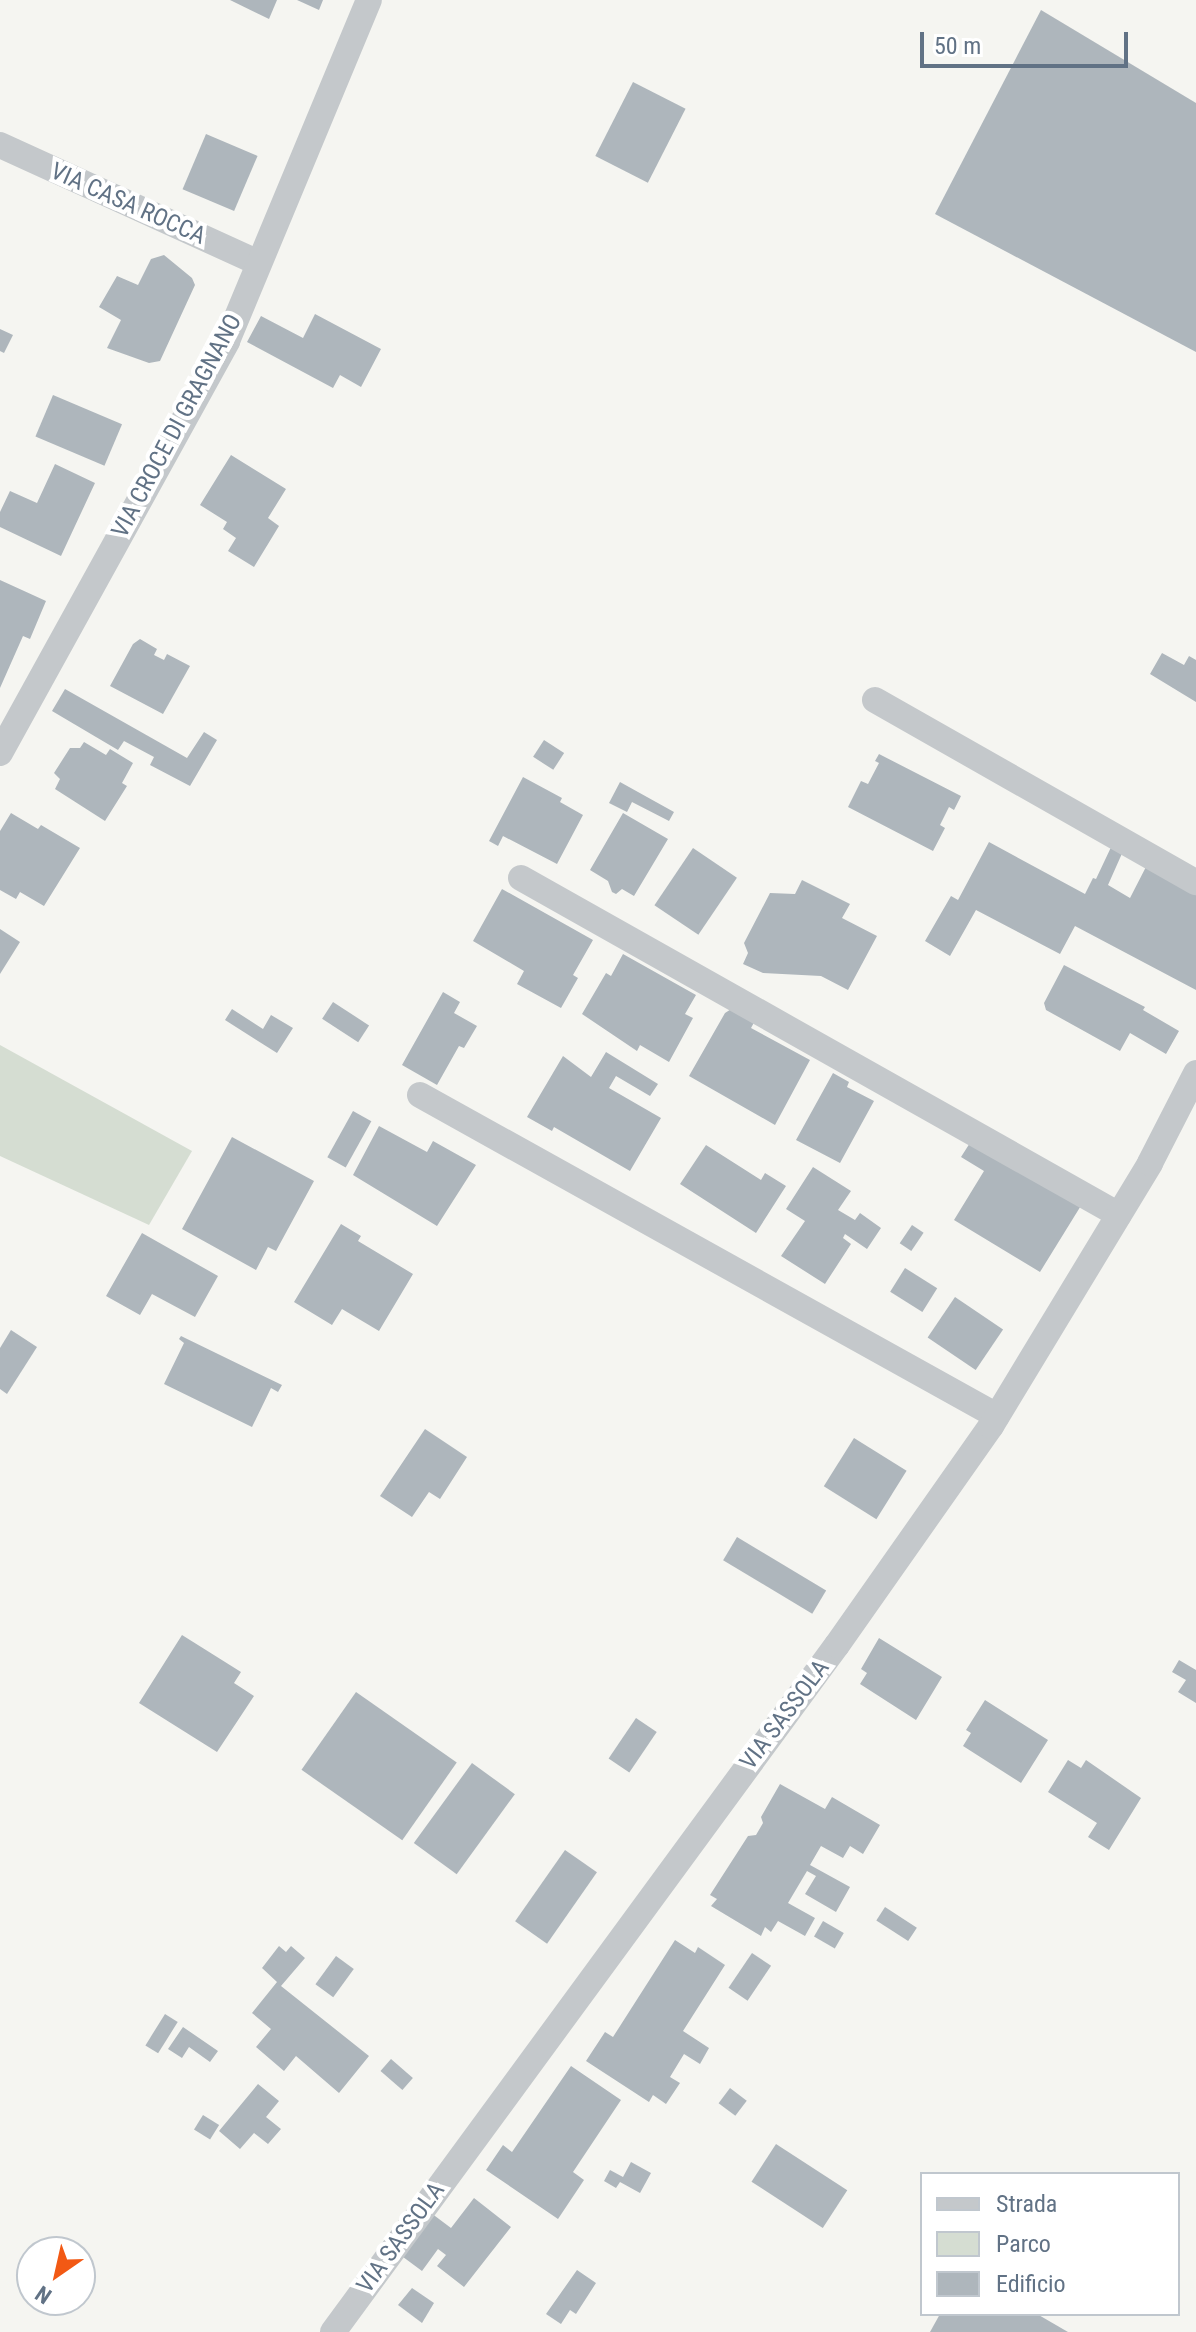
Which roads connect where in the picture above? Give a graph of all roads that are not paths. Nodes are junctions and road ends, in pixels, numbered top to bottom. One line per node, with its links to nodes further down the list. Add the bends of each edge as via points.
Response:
1 (369, 0): 3 (street, VIA CROCE DI GRAGNANO)
2 (0, 145): 3 (street, VIA CASA ROCCA)
3 (257, 262): 5 (street, VIA CROCE DI GRAGNANO, via 227,341)
4 (875, 700): 7 (street)
5 (0, 753)
6 (521, 878): 10 (street)
7 (1196, 882)
8 (1196, 1073): 10 (street, VIA SASSOLA)
9 (420, 1095): 11 (street)
10 (1119, 1215): 11 (street, VIA SASSOLA)
11 (997, 1416): 12 (street, VIA SASSOLA, via 837,1645)
12 (333, 2332)

